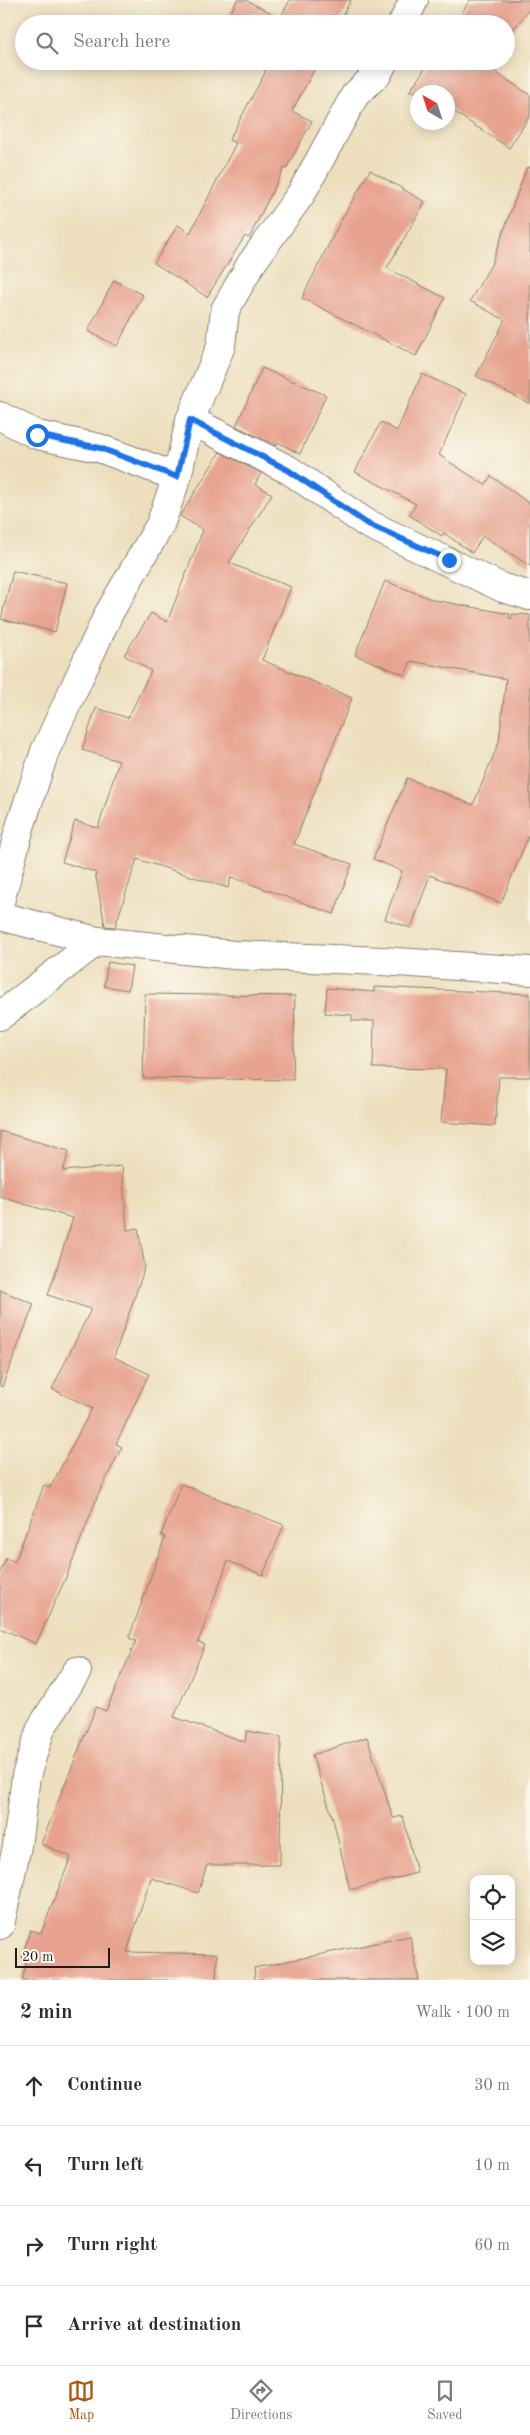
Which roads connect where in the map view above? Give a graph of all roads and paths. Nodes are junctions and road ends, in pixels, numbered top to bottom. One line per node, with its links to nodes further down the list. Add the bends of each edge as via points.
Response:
1 (414, 0): 2 (street)
2 (406, 15)
3 (380, 70): 5 (street, via 355,96 302,194 251,264 225,310 221,346)
4 (0, 416): 6 (street, via 37,435 100,448)
5 (190, 420): 6 (street); 7 (street, via 288,470 366,523 503,588)
6 (177, 477): 8 (street, via 160,525 109,613 44,751)
7 (530, 596)
8 (0, 902)
9 (0, 916): 10 (street)
10 (97, 941): 11 (street, via 234,955); 12 (street)
11 (530, 971)
12 (0, 1016)
13 (77, 1671): 14 (street, via 41,1728 26,1776)
14 (0, 1925)

